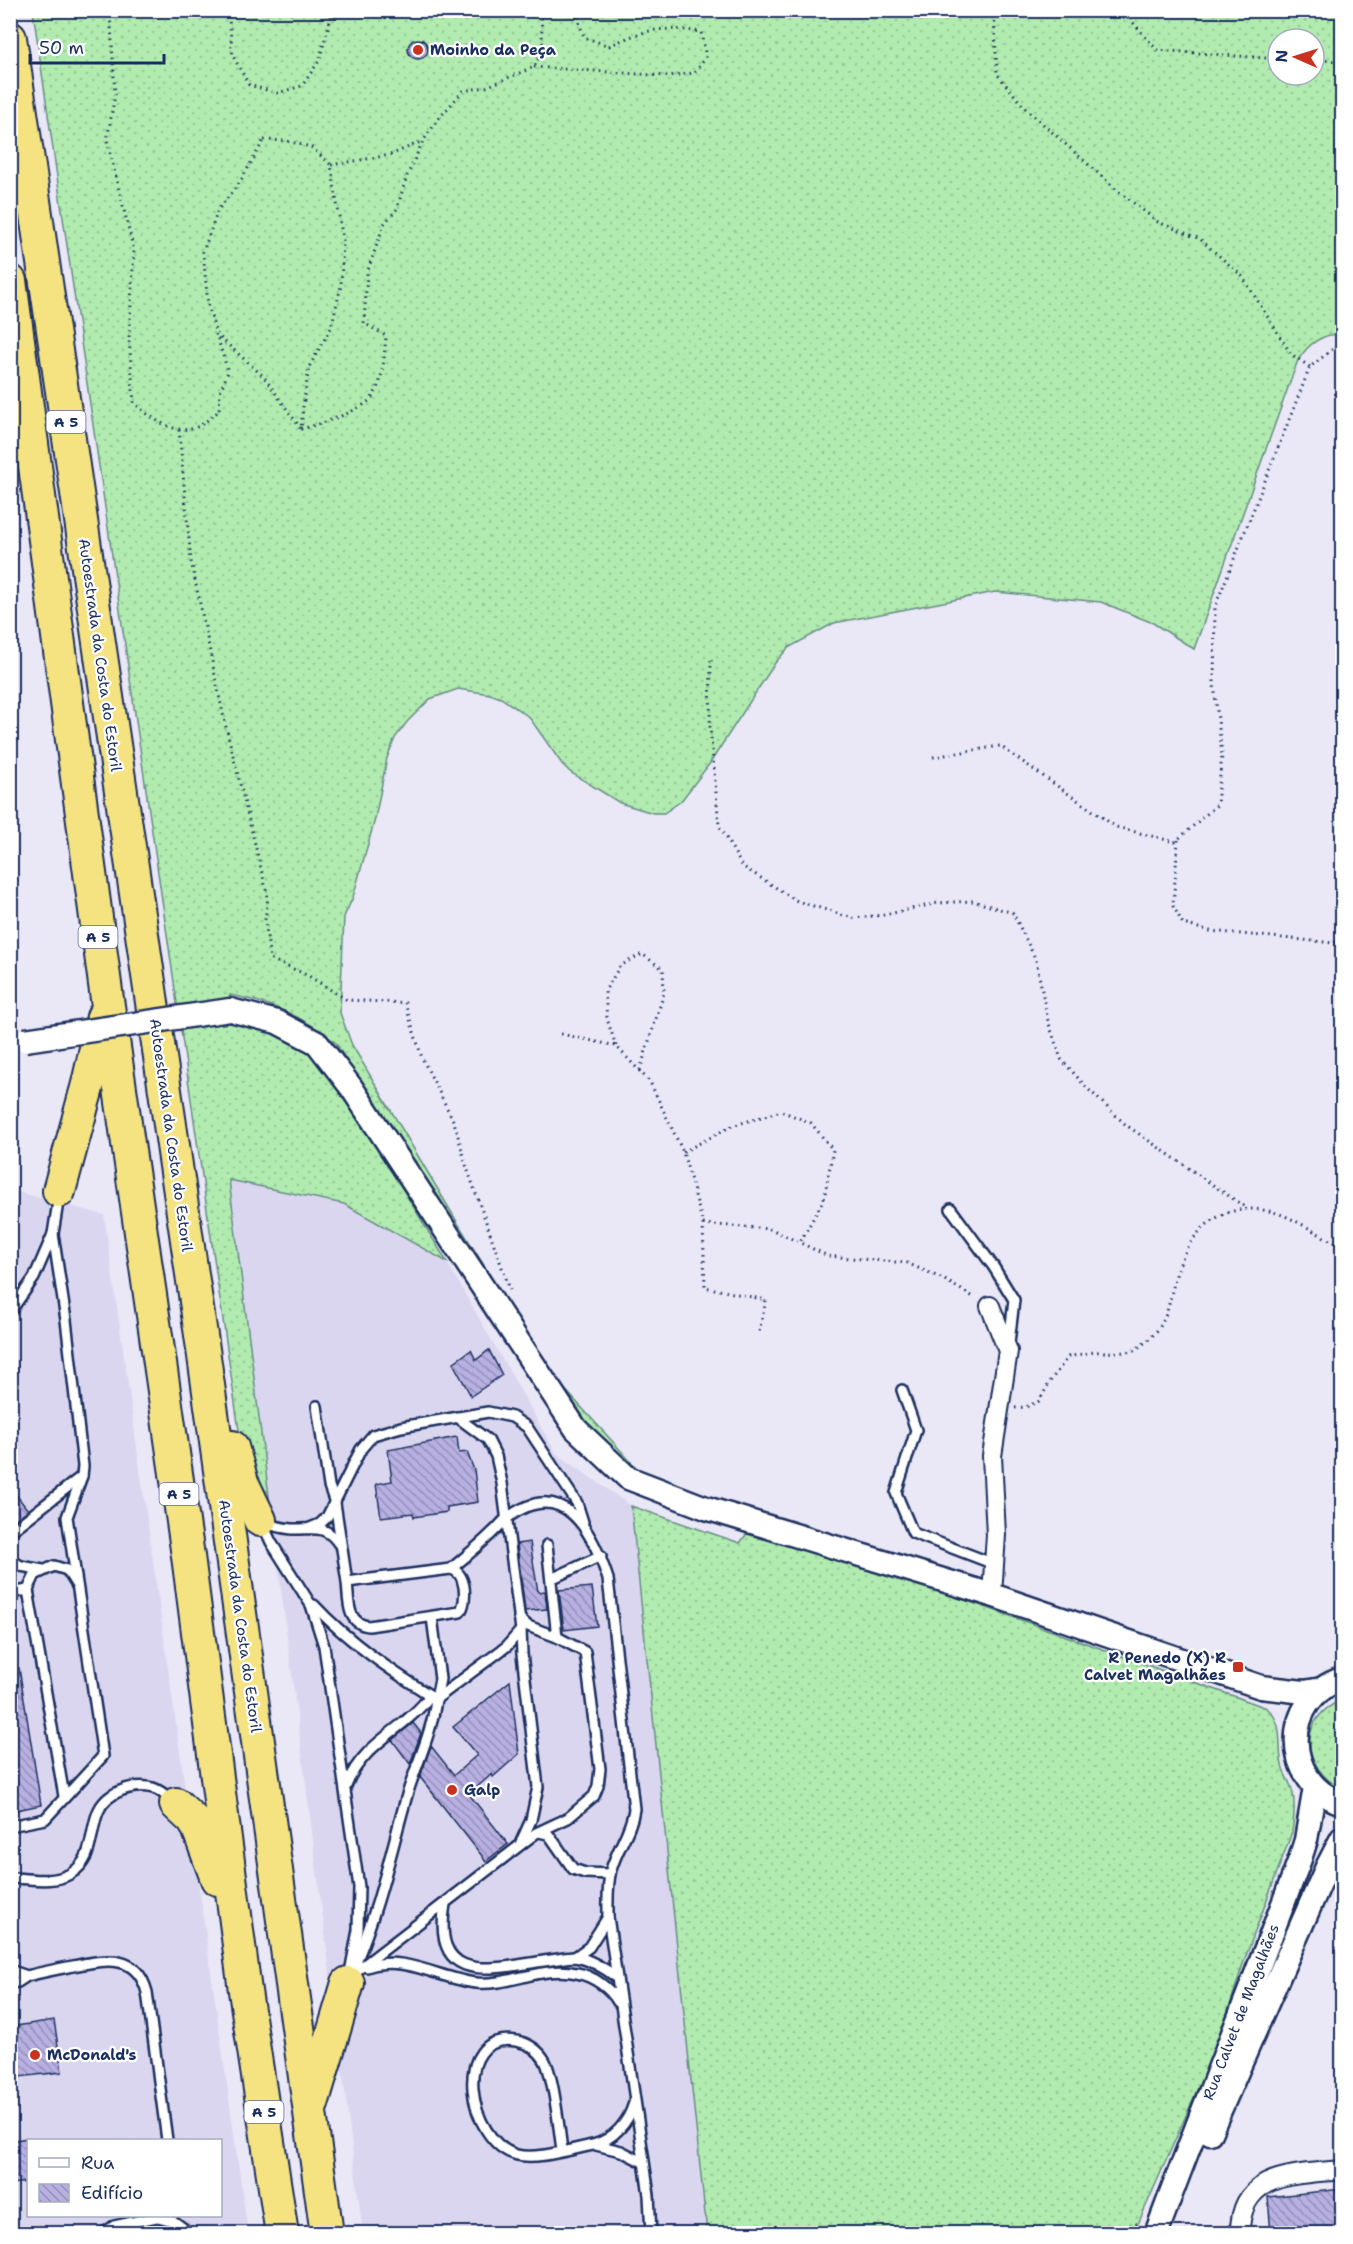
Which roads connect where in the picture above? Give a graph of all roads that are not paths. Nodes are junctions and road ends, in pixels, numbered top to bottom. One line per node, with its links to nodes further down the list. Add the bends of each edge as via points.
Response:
1 (10, 38): 10 (highway, Autoestrada da Costa do Estoril / A 5)
2 (10, 281): 3 (highway, A 5)
3 (107, 999): 5 (highway); 64 (highway, A 5, via 190,1568)
4 (18, 1041): 34 (street, bridge, via 230,1010 277,1022 316,1043 351,1087 576,1429 628,1478 706,1508)
5 (59, 1191): 7 (lane)
6 (951, 1209): 11 (lane, via 1014,1300)
7 (53, 1234): 9 (lane, via 34,1278); 15 (lane)
8 (990, 1306): 11 (street)
9 (10, 1312)
10 (202, 1342): 18 (highway, via 239,1472); 67 (highway, Autoestrada da Costa do Estoril / A 5)
11 (1008, 1351): 26 (street, via 992,1456)
12 (902, 1390): 26 (lane, via 916,1430 896,1493 913,1533)
13 (317, 1406): 16 (lane)
14 (457, 1418): 16 (lane, via 373,1435 361,1449); 17 (lane, via 492,1446 499,1466); 19 (lane, via 495,1413 523,1423 578,1503)
15 (82, 1476): 21 (lane); 32 (lane, via 67,1517)
16 (335, 1503): 20 (lane, via 323,1520); 23 (lane)
17 (506, 1519): 19 (lane, via 528,1506 551,1503 569,1510); 27 (lane); 37 (lane)
18 (260, 1520): 20 (lane, via 285,1528); 35 (lane)
19 (585, 1527): 24 (lane)
20 (310, 1528): 23 (lane, via 326,1532)
21 (10, 1532)
22 (547, 1545): 29 (lane)
23 (340, 1546): 30 (lane)
24 (601, 1556): 29 (lane); 54 (lane, via 610,1588 634,1800 630,1829)
25 (10, 1560): 28 (lane)
26 (994, 1564): 34 (street)
27 (451, 1569): 30 (lane); 36 (lane, via 462,1576 464,1606 457,1613)
28 (44, 1570): 31 (lane, via 35,1575); 32 (lane, via 54,1566 67,1570)
29 (551, 1579): 39 (lane)
30 (346, 1582): 36 (lane, via 353,1620 358,1624)
31 (28, 1590): 33 (lane); 47 (lane)
32 (80, 1590): 47 (lane, via 103,1756)
33 (10, 1593)
34 (992, 1595): 41 (street)
35 (308, 1599): 43 (lane, via 338,1628); 46 (lane, via 324,1646)
36 (432, 1617): 43 (lane, via 440,1679)
37 (519, 1618): 38 (lane); 39 (lane, via 528,1626)
38 (521, 1630): 43 (lane, via 507,1646); 53 (lane, via 538,1787 528,1829)
39 (557, 1637): 51 (lane, via 585,1652 600,1780 597,1792 581,1808)
40 (1342, 1679): 42 (street)
41 (1261, 1687): 42 (street, via 1304,1692); 44 (street, via 1276,1696)
42 (1322, 1689): 44 (street, via 1310,1700)
43 (433, 1697): 46 (lane, via 365,1754); 63 (lane, via 433,1722 407,1796 372,1922)
44 (1297, 1730): 45 (street, via 1299,1761)
45 (1316, 1787): 49 (street); 80 (street, Rua Calvet de Magalhães, via 1300,1859)
46 (345, 1788): 63 (lane, via 360,1898)
47 (64, 1797): 50 (lane, via 45,1819)
48 (176, 1803): 55 (lane, via 156,1788 140,1786 113,1795 102,1804 89,1852 77,1868 58,1879); 64 (highway, via 193,1820 208,1852)
49 (1342, 1803)
50 (10, 1826)
51 (539, 1832): 53 (lane); 54 (lane, via 548,1834 573,1869)
52 (1342, 1838): 80 (street, Rua Calvet de Magalhães, via 1209,2136)
53 (517, 1849): 56 (lane)
54 (610, 1874): 57 (lane)
55 (10, 1878)
56 (445, 1905): 58 (lane, via 443,1941 452,1956 467,1966 487,1969); 63 (lane, via 355,1972)
57 (608, 1917): 58 (lane, via 589,1947); 61 (lane)
58 (575, 1957): 61 (lane)
59 (10, 1970): 60 (lane)
60 (27, 1976): 62 (lane); 68 (lane, via 111,1960 131,1966 139,1974 147,1992)
61 (616, 1977): 65 (lane)
62 (10, 1983)
63 (348, 1983): 65 (lane, via 363,1968 382,1963 480,1983 573,1972 598,1982); 67 (highway)
64 (245, 1991): 77 (highway, A 5)
65 (620, 2005): 66 (lane)
66 (634, 2100): 69 (lane, via 621,2127); 71 (lane)
67 (310, 2113): 78 (highway, Autoestrada da Costa do Estoril / A 5)
68 (167, 2139)
69 (594, 2145): 70 (lane); 71 (lane, via 621,2151)
70 (562, 2151): 70 (lane, via 518,2155 503,2149 489,2136 474,2102 472,2079 478,2059 489,2047 506,2041 521,2043 534,2048 545,2061)
71 (643, 2162): 79 (lane)
72 (1342, 2170): 81 (street, via 1284,2176 1266,2182 1244,2206)
73 (155, 2217): 76 (lane, via 114,2226)
74 (163, 2217): 75 (lane)
75 (184, 2231)
76 (103, 2234)
77 (282, 2234)
78 (327, 2234)
79 (651, 2234)
80 (1157, 2234)
81 (1240, 2234)

